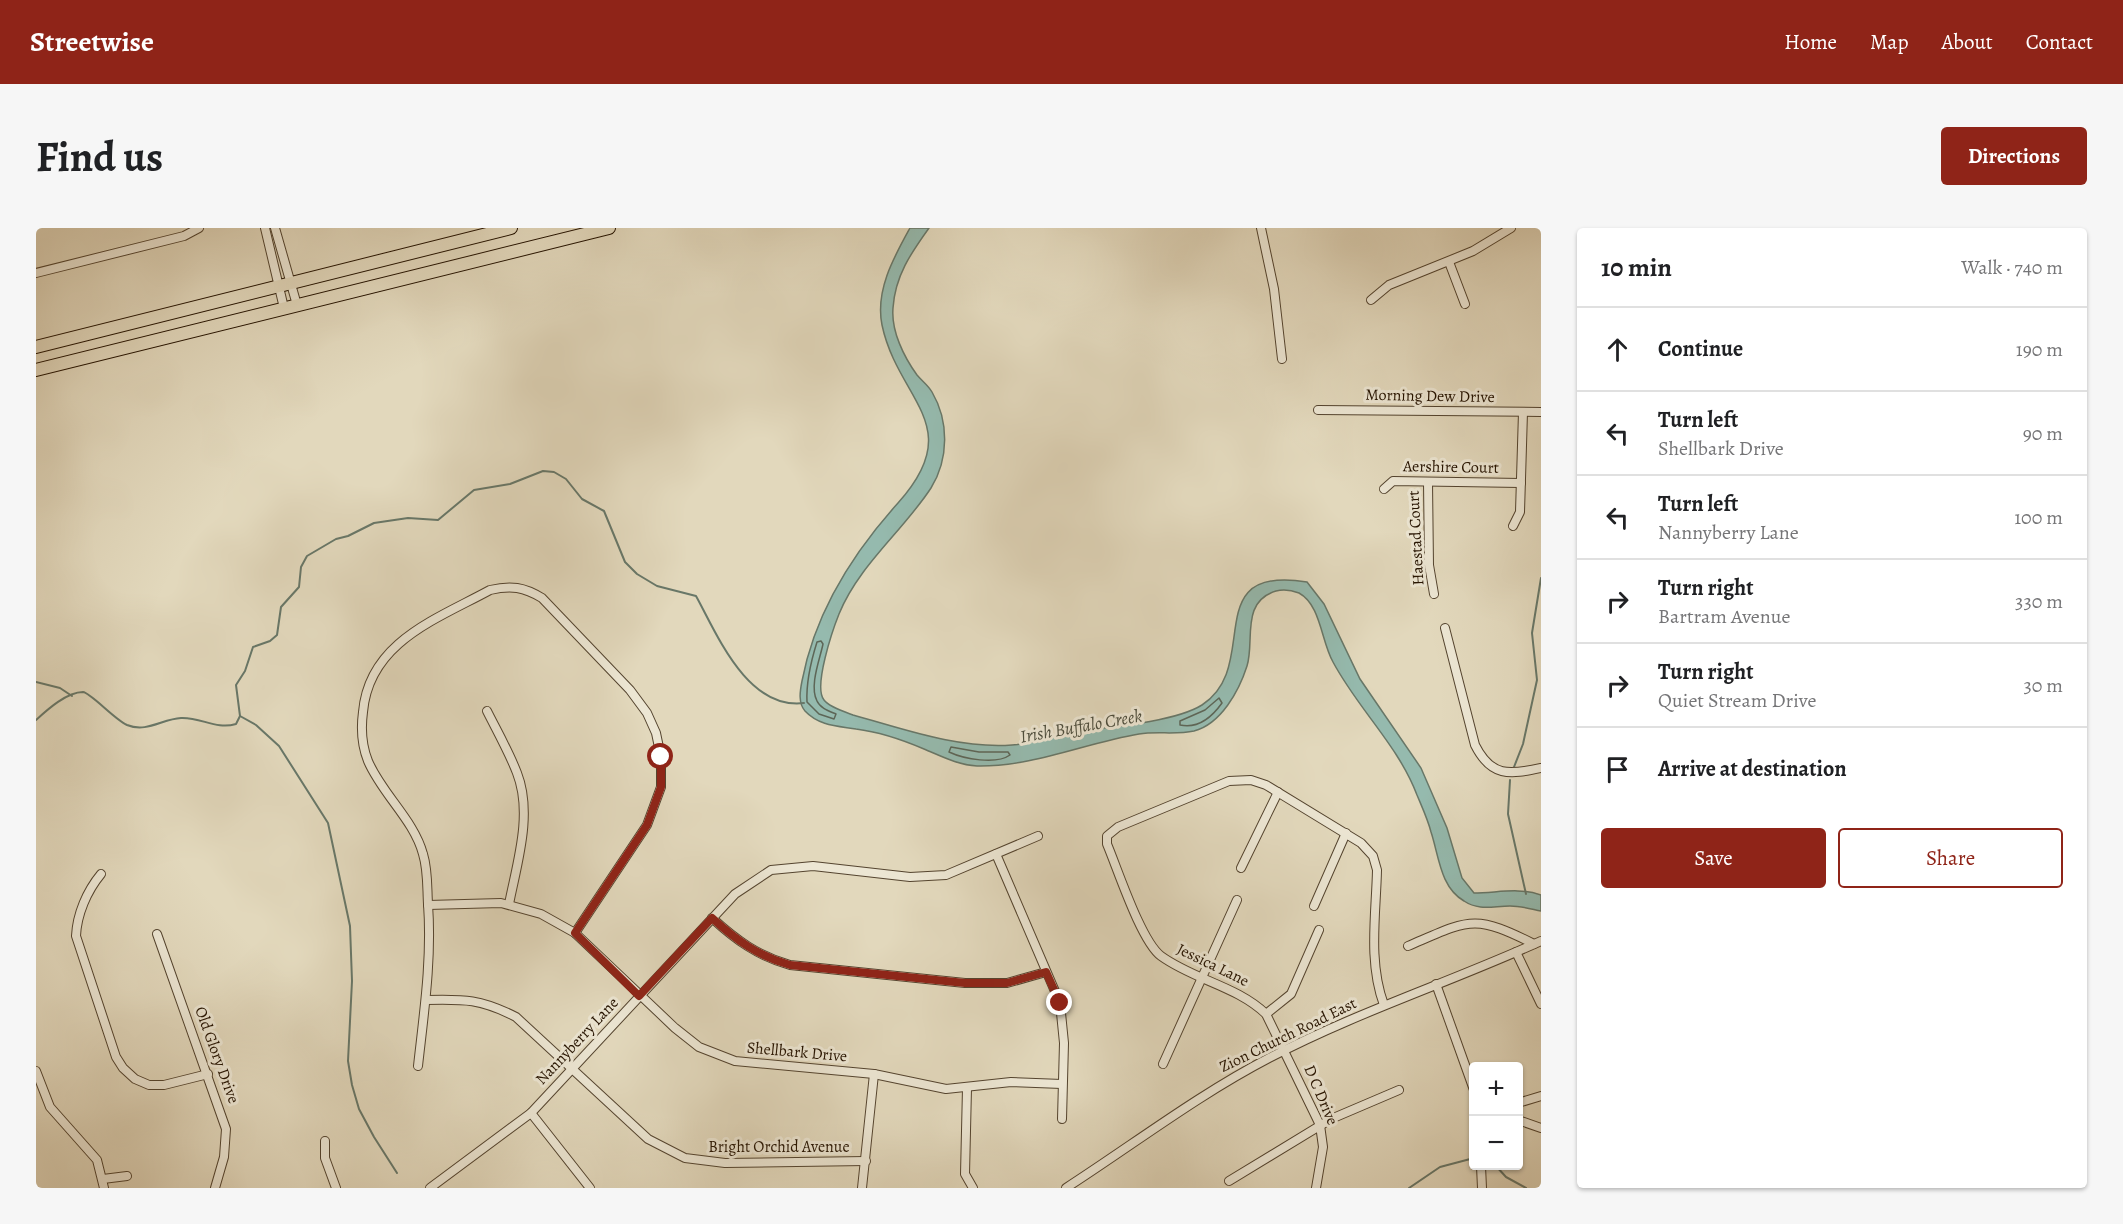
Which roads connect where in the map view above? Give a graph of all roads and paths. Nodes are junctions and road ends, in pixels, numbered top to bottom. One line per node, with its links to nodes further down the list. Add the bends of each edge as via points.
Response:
1 (199, 228): 9 (street, via 184,236)
2 (265, 228): 10 (street)
3 (275, 228): 10 (street)
4 (511, 228): 10 (highway)
5 (609, 228): 13 (highway)
6 (1262, 228): 16 (street)
7 (1510, 228): 8 (street)
8 (1449, 262): 11 (street, via 1395,282); 12 (street)
9 (36, 273)
10 (284, 285): 13 (street); 14 (street); 15 (highway)
11 (1371, 300)
12 (1465, 304)
13 (297, 305): 14 (highway)
14 (284, 308): 17 (highway)
15 (36, 347)
16 (1282, 360)
17 (36, 370)
18 (1318, 410): 19 (street, Morning Dew Drive)
19 (1523, 412): 20 (street, Morning Dew Drive); 22 (street)
20 (1541, 412)
21 (1428, 482): 22 (street, Aershire Court); 23 (street, Aershire Court, via 1393,481); 25 (street, Haestad Court, via 1429,565)
22 (1521, 483): 24 (street, via 1520,512)
23 (1384, 489)
24 (1513, 526)
25 (1434, 594)
26 (1445, 628): 28 (street, via 1482,759 1504,772)
27 (487, 711): 36 (street, via 518,774 522,792 522,838)
28 (1541, 768)
29 (1278, 792): 30 (street); 33 (street); 47 (street, Jessica Lane, via 1251,780 1229,781 1118,827 1107,836 1107,844 1154,948)
30 (1346, 833): 38 (street); 52 (street, via 1369,850 1377,870 1374,959)
31 (1038, 836): 32 (street, Nannyberry Lane)
32 (996, 854): 39 (street, Nannyberry Lane, via 946,875 910,877 813,866 771,870 735,894); 46 (street)
33 (1241, 868)
34 (101, 874): 59 (street, via 83,904 76,936 116,1057 135,1079 149,1085 164,1086)
35 (1237, 900): 47 (street)
36 (509, 904): 37 (street, Shellbark Drive); 41 (street, Shellbark Drive, via 541,914)
37 (428, 905): 41 (street, via 423,853 368,759 362,723 364,700 372,675 385,654 405,638 490,590 518,587 542,598 630,690 647,713 661,757 661,787 647,825); 50 (street)
38 (1314, 906)
39 (712, 918): 46 (street, via 738,941 767,958 790,965 965,983 1007,983); 49 (street, Nannyberry Lane)
40 (1319, 930): 53 (street, via 1291,994)
41 (575, 933): 49 (street, Shellbark Drive)
42 (158, 934): 59 (street, Old Glory Drive)
43 (1538, 942): 44 (street, via 1478,922); 45 (street, Zion Church Road East)
44 (1408, 946)
45 (1516, 952): 48 (street, Zion Church Road East); 51 (street)
46 (1046, 972): 62 (street, via 1060,1003 1064,1043)
47 (1202, 977): 53 (street, Jessica Lane, via 1252,1001); 55 (street)
48 (1436, 984): 52 (street, Zion Church Road East); 61 (street)
49 (639, 996): 57 (street, Nannyberry Lane); 60 (street, Shellbark Drive, via 699,1047 735,1061)
50 (426, 1000): 56 (street); 57 (street, Bright Orchid Avenue, via 463,999 490,1004 516,1017)
51 (1541, 1004)
52 (1384, 1005): 54 (street, Zion Church Road East)
53 (1266, 1014): 54 (street, Jessica Lane)
54 (1284, 1051): 70 (street, D C Drive); 85 (street, Zion Church Road East, via 1223,1083)
55 (1163, 1064)
56 (418, 1066)
57 (572, 1069): 67 (street, Nannyberry Lane); 73 (street, Bright Orchid Avenue, via 648,1139 685,1158 725,1163)
58 (36, 1071): 77 (street, via 50,1107 98,1160)
59 (208, 1074): 79 (street, Old Glory Drive, via 226,1129)
60 (874, 1074): 63 (street, Shellbark Drive, via 919,1086); 73 (street)
61 (1469, 1079)
62 (1062, 1084): 63 (street, Shellbark Drive, via 1011,1082); 68 (street)
63 (968, 1088): 84 (street, via 965,1174)
64 (1399, 1090): 70 (street)
65 (1541, 1096): 66 (street)
66 (1523, 1101)
67 (531, 1113): 81 (street, Nannyberry Lane); 82 (street)
68 (1062, 1119)
69 (1523, 1122): 71 (street)
70 (1320, 1125): 76 (street); 86 (street, D C Drive, via 1323,1147)
71 (1541, 1128)
72 (325, 1141): 80 (street, via 325,1158)
73 (866, 1161): 83 (street)
74 (1481, 1170): 78 (street)
75 (127, 1176): 77 (street)
76 (1229, 1181)
77 (104, 1184)
78 (1483, 1187)
79 (215, 1188)
80 (336, 1188)
81 (430, 1188)
82 (590, 1188)
83 (862, 1188)
84 (973, 1188)
85 (1066, 1188)
86 (1316, 1188)

